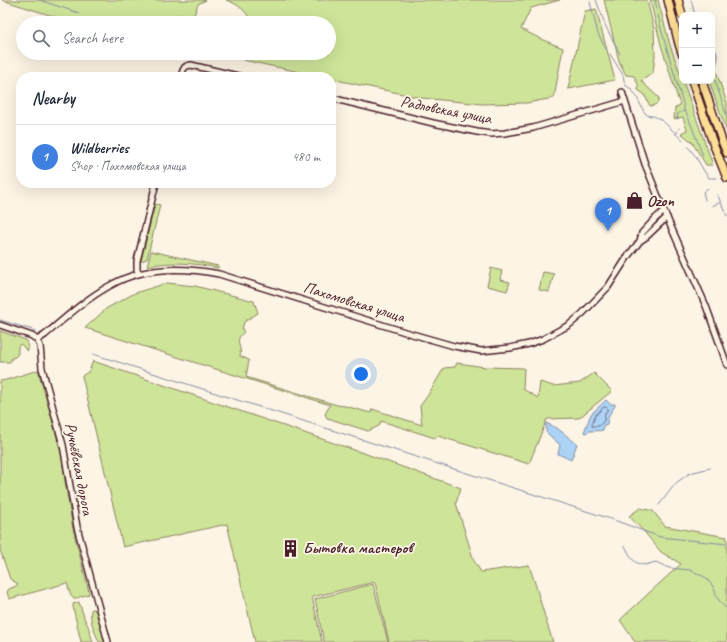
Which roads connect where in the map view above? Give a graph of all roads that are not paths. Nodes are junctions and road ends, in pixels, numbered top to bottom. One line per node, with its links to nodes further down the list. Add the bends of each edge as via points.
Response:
1 (668, 0): 4 (highway)
2 (678, 0): 3 (highway)
3 (681, 12)
4 (681, 48)
5 (182, 72): 6 (street, via 183,68 190,64)
6 (222, 72)
7 (693, 84): 13 (highway)
8 (703, 84): 12 (highway)
9 (622, 92): 11 (street)
10 (336, 99): 11 (street, Радловская улица, via 491,134 533,128)
11 (625, 101): 15 (street)
12 (727, 153)
13 (727, 178)
14 (155, 188): 18 (street, via 137,261)
15 (664, 211): 16 (street); 17 (street, Пахомовская улица, via 642,233)
16 (667, 217): 17 (street, Пахомовская улица); 21 (street, via 706,306)
17 (640, 241): 18 (street, Пахомовская улица, via 608,287 569,325 529,344 481,351 401,331 219,274 175,269)
18 (138, 274): 20 (street, Пахомовская улица, via 101,291)
19 (0, 325): 20 (street)
20 (37, 340): 22 (street, Ручьёвская дорога, via 63,445 77,527)
21 (727, 365)
22 (108, 642)

